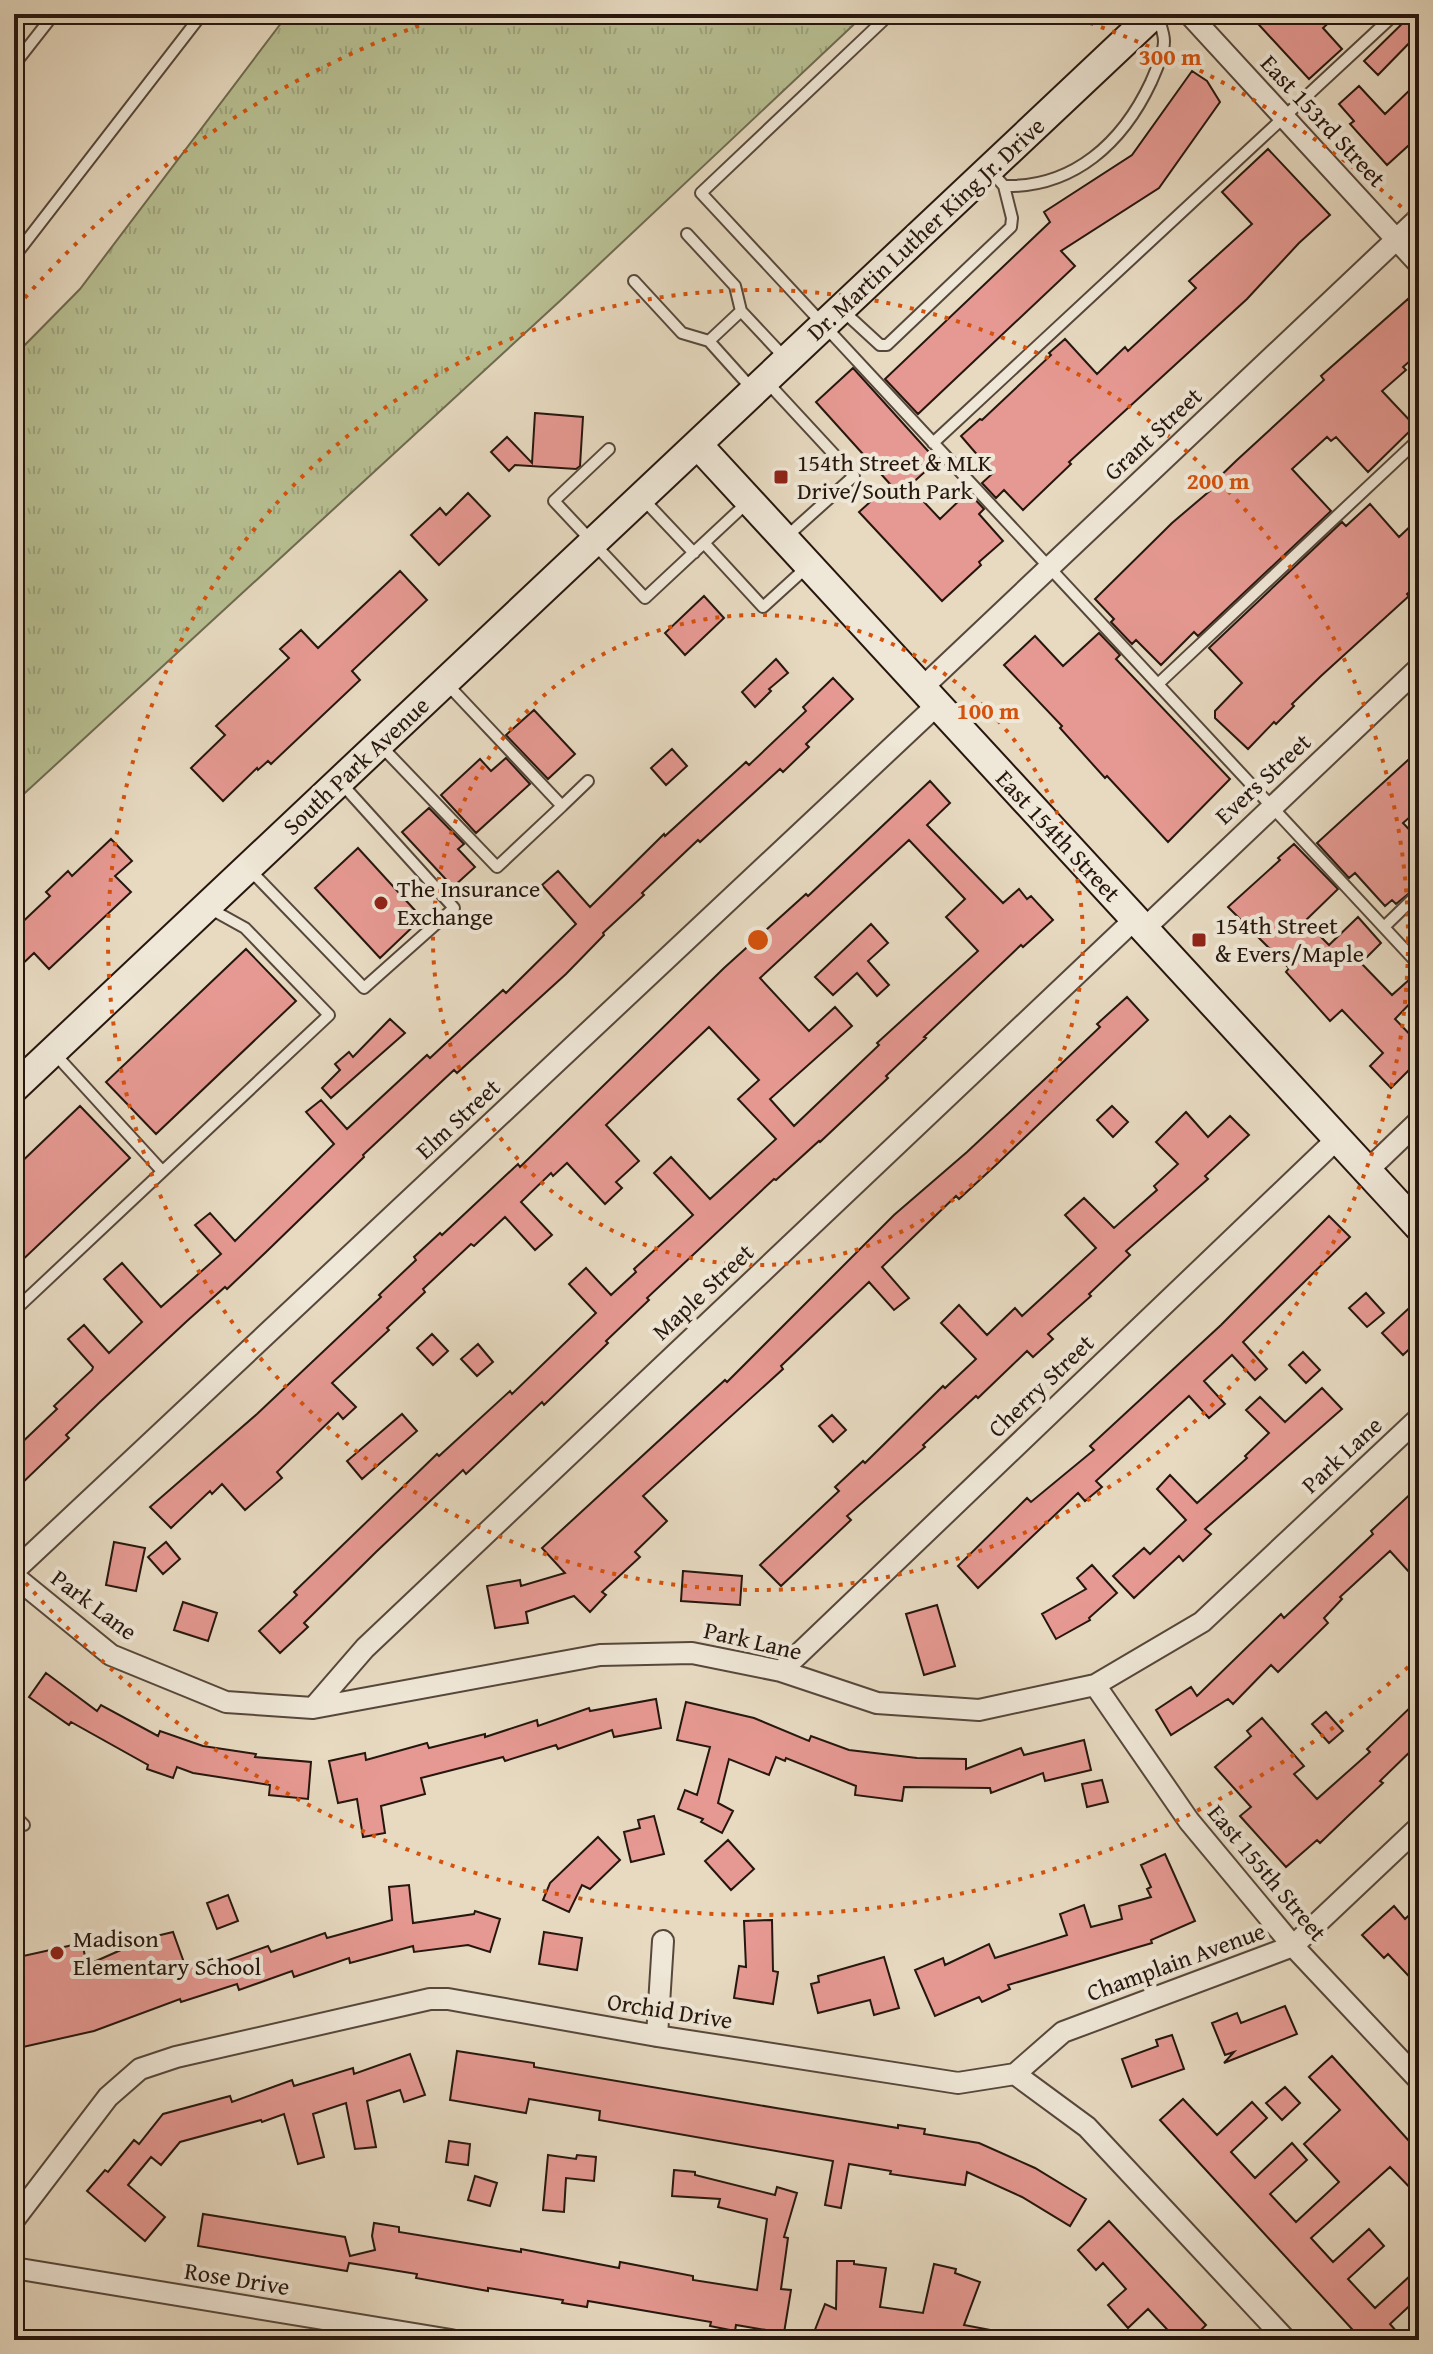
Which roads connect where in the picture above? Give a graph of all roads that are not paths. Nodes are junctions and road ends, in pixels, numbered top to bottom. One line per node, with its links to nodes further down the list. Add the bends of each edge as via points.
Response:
1 (54, 14): 7 (lane)
2 (202, 14): 13 (lane)
3 (890, 14): 17 (lane, via 701,193)
4 (1156, 14): 9 (street, Dr. Martin Luther King Jr. Drive); 9 (lane, via 1164,40 1157,70 1138,111 1115,139 1052,180 1034,185)
5 (1189, 14): 8 (street, East 153rd Street)
6 (1395, 14): 8 (lane)
7 (14, 65)
8 (1285, 118): 12 (street, East 153rd Street); 22 (lane)
9 (997, 177): 17 (street, Dr. Martin Luther King Jr. Drive); 17 (lane, via 1011,227 887,345)
10 (1419, 218): 12 (street, Grant Street)
11 (687, 234): 16 (lane, via 735,286)
12 (1396, 239): 14 (street, East 153rd Street); 32 (street, Grant Street)
13 (14, 257)
14 (1419, 264)
15 (634, 281): 18 (lane, via 682,333)
16 (741, 311): 18 (lane); 19 (lane)
17 (833, 317): 19 (street, Dr. Martin Luther King Jr. Drive); 22 (lane)
18 (709, 341): 20 (lane)
19 (787, 360): 20 (street, Dr. Martin Luther King Jr. Drive)
20 (760, 386): 23 (street, Dr. Martin Luther King Jr. Drive); 27 (lane, via 854,476)
21 (1419, 439): 35 (lane)
22 (933, 443): 32 (lane)
23 (698, 445): 25 (street, South Park Avenue); 26 (street, East 154th Street)
24 (609, 449): 28 (lane, via 554,501)
25 (642, 498): 28 (street, South Park Avenue); 30 (lane)
26 (749, 501): 27 (street, East 154th Street); 29 (lane)
27 (784, 539): 31 (street, East 154th Street)
28 (594, 543): 30 (lane, via 645,598); 34 (street, South Park Avenue)
29 (704, 543): 30 (lane); 31 (lane, via 763,607)
30 (694, 553)
31 (808, 565): 36 (street, East 154th Street)
32 (1050, 567): 35 (lane); 36 (street, Grant Street)
33 (1419, 668): 41 (street, Evers Street)
34 (445, 682): 37 (street, South Park Avenue); 40 (lane)
35 (1158, 684): 41 (lane)
36 (930, 696): 45 (street, East 154th Street); 57 (street, Elm Street)
37 (379, 744): 39 (street, South Park Avenue); 40 (lane, via 497,867)
38 (588, 781): 40 (lane)
39 (339, 782): 42 (street, South Park Avenue); 42 (lane, via 454,908 364,988)
40 (562, 806)
41 (1272, 807): 45 (street, Evers Street); 46 (lane)
42 (248, 868): 44 (street, South Park Avenue)
43 (1419, 893): 46 (lane)
44 (206, 907): 48 (street, South Park Avenue); 52 (lane, via 245,928 329,1015)
45 (1140, 924): 51 (street, East 154th Street); 60 (street, Maple Street, via 365,1648)
46 (1384, 927): 47 (lane)
47 (1419, 965)
48 (53, 1051): 49 (street, South Park Avenue); 52 (lane)
49 (14, 1088)
50 (1419, 1121): 53 (street)
51 (1337, 1139): 53 (street, East 154th Street); 58 (street, Cherry Street)
52 (162, 1171): 55 (lane)
53 (1367, 1171): 54 (street, East 154th Street)
54 (1419, 1227)
55 (14, 1311)
56 (1419, 1418): 59 (street, Park Lane, via 1202,1622)
57 (14, 1574): 60 (street, Park Lane, via 111,1655 226,1702)
58 (781, 1671): 59 (street, Park Lane, via 877,1703 979,1710); 60 (street, Park Lane, via 692,1653 600,1655)
59 (1095, 1685): 65 (street, East 155th Street, via 1189,1821)
60 (313, 1708)
61 (14, 1815): 62 (lane)
62 (24, 1825)
63 (1419, 1827): 65 (street, Champlain Avenue)
64 (663, 1941): 66 (street)
65 (1293, 1946): 67 (street, Champlain Avenue, via 1063,2032); 68 (street, East 155th Street)
66 (657, 2036): 67 (street, Orchid Drive, via 958,2083); 69 (street, Orchid Drive, via 430,1999 176,2057 140,2069 108,2097)
67 (1015, 2074): 72 (street, via 1087,2127)
68 (1419, 2080)
69 (14, 2220)
70 (14, 2268): 71 (street, Rose Drive)
71 (451, 2340)
72 (1286, 2340)

